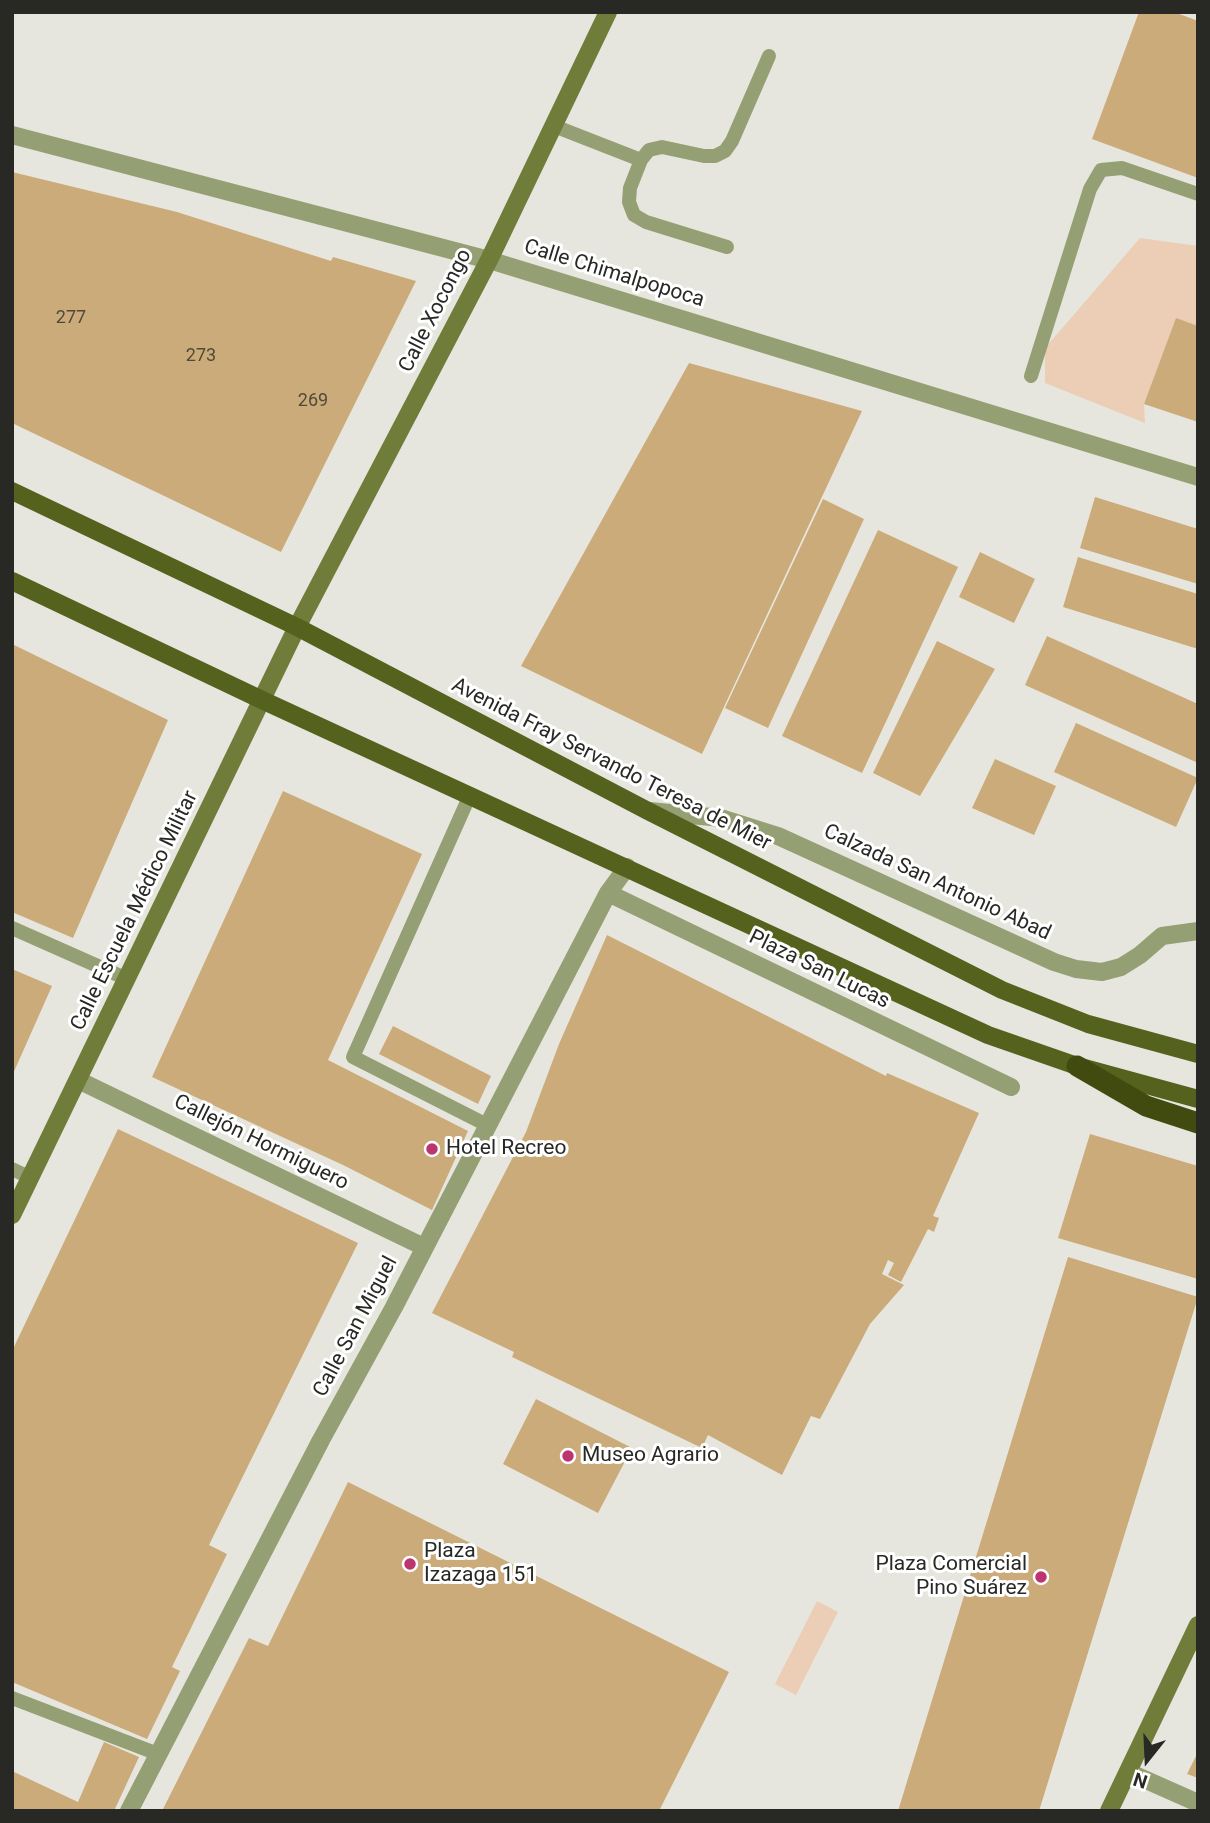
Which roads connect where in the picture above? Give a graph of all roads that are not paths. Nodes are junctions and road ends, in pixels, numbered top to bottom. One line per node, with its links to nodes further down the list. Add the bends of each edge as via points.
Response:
1 (608, 12): 3 (street, Calle Xocongo)
2 (769, 57): 5 (lane, via 725,150 704,156 662,147 649,149)
3 (554, 126): 5 (lane); 8 (street, Calle Xocongo)
4 (12, 135): 8 (street, Calle Chimalpopoca)
5 (641, 160): 7 (lane, via 630,188 634,215)
6 (1198, 194): 9 (lane, via 1122,168 1101,170 1090,189)
7 (727, 247)
8 (489, 260): 10 (street, Calle Chimalpopoca); 13 (street, Calle Xocongo)
9 (1031, 376)
10 (1198, 477)
11 (12, 491): 13 (main road, Avenida Fray Servando Teresa de Mier)
12 (12, 581): 14 (main road)
13 (297, 628): 14 (street, Calle Escuela Médico Militar); 16 (main road, Avenida Fray Servando Teresa de Mier)
14 (262, 700): 15 (main road); 21 (street, Calle Escuela Médico Militar)
15 (470, 795): 17 (main road); 28 (lane, via 353,1057)
16 (648, 811): 20 (street, Calzada San Antonio Abad, via 721,818 778,836 1076,970 1102,972 1121,967 1162,936); 22 (main road, Avenida Fray Servando Teresa de Mier, via 1002,990 1088,1024)
17 (627, 867): 18 (street, Calle San Miguel); 23 (main road, via 988,1035)
18 (608, 893): 25 (street, Plaza San Lucas); 28 (street, Calle San Miguel)
19 (12, 928): 21 (lane)
20 (1198, 931)
21 (127, 979): 24 (street, Calle Escuela Médico Militar)
22 (1198, 1054)
23 (1077, 1066): 26 (main road); 27 (highway, via 1146,1106)
24 (78, 1080): 30 (street, Calle Escuela Médico Militar); 32 (street, Callejón Hormiguero)
25 (1011, 1087)
26 (1198, 1099)
27 (1198, 1123)
28 (487, 1125): 32 (street, Calle San Miguel)
29 (12, 1169): 30 (lane)
30 (31, 1178): 31 (street, Calle Escuela Médico Militar)
31 (12, 1215)
32 (424, 1247): 35 (street, Calle San Miguel)
33 (1198, 1625): 36 (street)
34 (12, 1698): 35 (lane)
35 (158, 1755): 38 (street, Calle San Miguel)
36 (1128, 1772): 37 (street); 39 (street)
37 (1198, 1803)
38 (129, 1811)
39 (1109, 1811)

